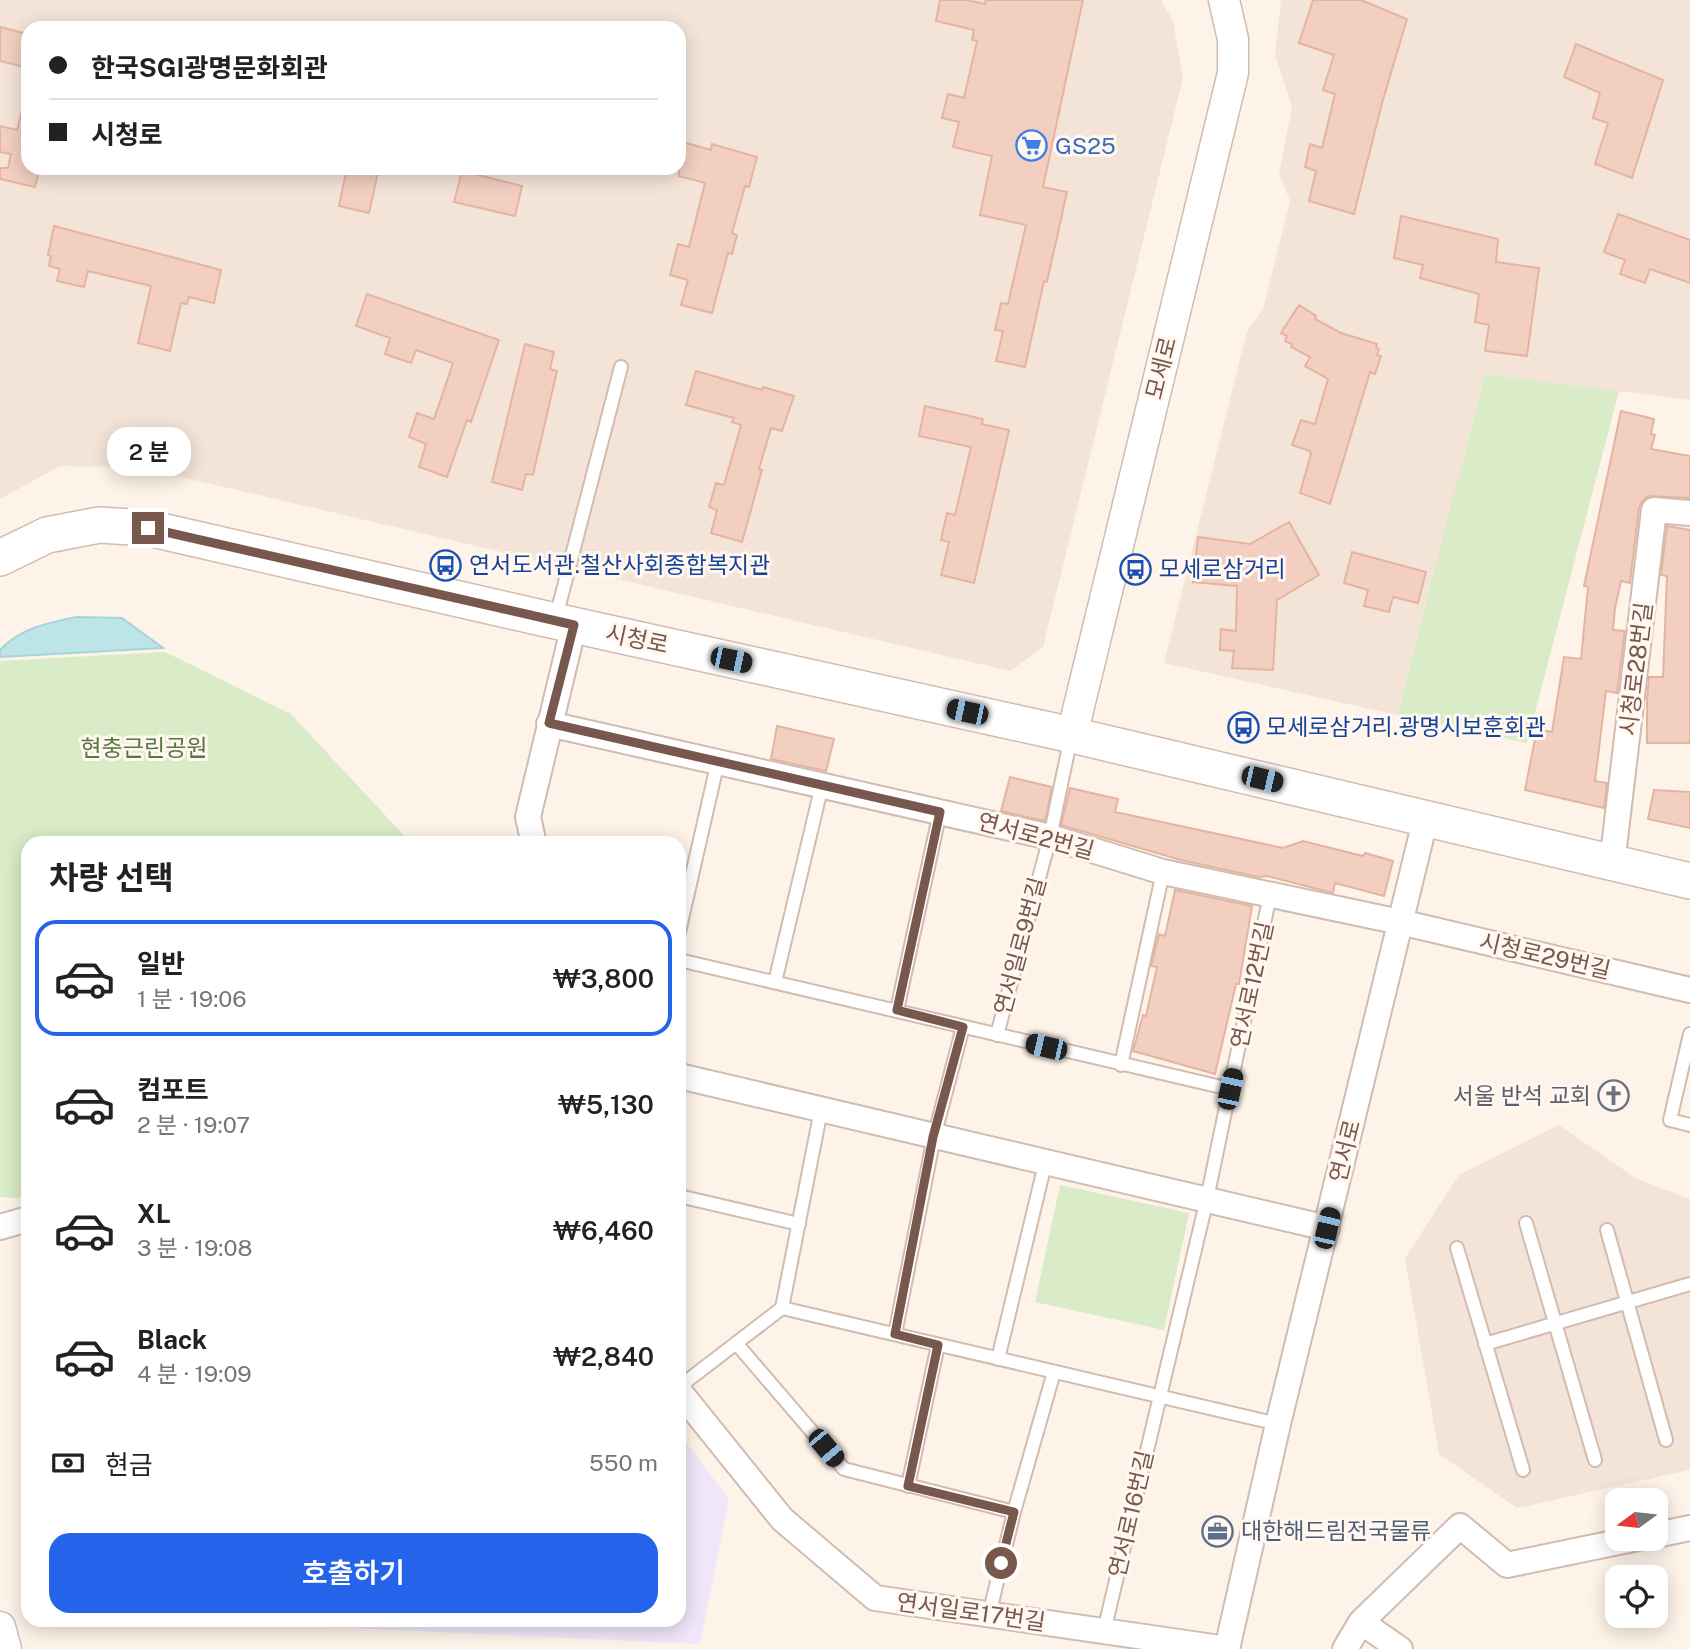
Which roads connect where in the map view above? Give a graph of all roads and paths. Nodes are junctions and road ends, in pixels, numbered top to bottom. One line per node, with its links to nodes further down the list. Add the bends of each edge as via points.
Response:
1 (1224, 0): 7 (street, 모세로, via 1233,39 1233,73)
2 (621, 367): 5 (lane)
3 (1690, 513): 14 (street, 시청로28번길, via 1654,510)
4 (0, 558): 5 (main road, 시청로, via 47,535 99,525 148,528)
5 (565, 623): 6 (street); 7 (main road, 시청로)
6 (549, 723): 8 (street, 연서로2번길); 12 (street, via 528,817)
7 (1072, 735): 11 (main road, 시청로); 13 (lane, 연서일로9번길)
8 (718, 761): 9 (street, 연서로2번길); 18 (lane)
9 (822, 785): 10 (street, 연서로2번길); 21 (lane)
10 (940, 812): 13 (street, 연서로2번길); 23 (lane)
11 (1426, 817): 14 (main road, 시청로); 19 (street, 연서로)
12 (532, 836)
13 (1050, 837): 15 (street, 연서로2번길); 26 (lane, 연서일로9번길)
14 (1612, 864): 16 (main road, 시청로)
15 (1163, 872): 17 (street, 연서로2번길); 27 (lane)
16 (1690, 881)
17 (1270, 895): 19 (street, 연서로2번길); 29 (lane, 연서로12번길)
18 (686, 901)
19 (1401, 922): 22 (street, 시청로29번길); 40 (street, 연서로)
20 (686, 962): 21 (lane, 연서일로9번길)
21 (775, 982): 23 (lane, 연서일로9번길)
22 (1690, 990)
23 (897, 1010): 24 (lane, 연서일로9번길)
24 (963, 1027): 26 (lane, 연서일로9번길); 32 (lane)
25 (1690, 1034): 31 (lane, via 1670,1120)
26 (997, 1035): 27 (lane, 연서일로9번길)
27 (1121, 1065): 29 (lane, 연서일로9번길)
28 (686, 1078): 30 (street)
29 (1230, 1089): 35 (lane, 연서로12번길)
30 (821, 1110): 32 (street); 38 (lane)
31 (1690, 1125)
32 (933, 1137): 33 (street); 47 (lane)
33 (1045, 1164): 35 (street); 51 (lane)
34 (686, 1198): 38 (lane)
35 (1206, 1199): 40 (street); 54 (lane, 연서로12번길)
36 (21, 1221): 39 (street)
37 (1526, 1223): 46 (lane)
38 (799, 1224): 45 (lane)
39 (0, 1227)
40 (1327, 1228): 56 (street, 연서로)
41 (1607, 1230): 44 (lane)
42 (1457, 1248): 49 (lane)
43 (1690, 1284): 44 (lane)
44 (1627, 1302): 46 (lane); 57 (lane)
45 (782, 1308): 47 (lane); 48 (lane)
46 (1556, 1324): 49 (lane); 58 (lane)
47 (895, 1334): 50 (lane)
48 (736, 1343): 53 (lane); 60 (lane, via 844,1469)
49 (1485, 1344): 59 (lane)
50 (938, 1345): 51 (lane); 60 (lane)
51 (998, 1359): 52 (lane)
52 (1054, 1372): 54 (lane); 61 (lane)
53 (686, 1383)
54 (1158, 1396): 56 (lane); 68 (lane, 연서로16번길)
55 (686, 1398): 65 (street, 연서일로17번길, via 782,1519 875,1598)
56 (1278, 1424): 70 (street, 연서로)
57 (1666, 1440)
58 (1595, 1460)
59 (1522, 1470)
60 (908, 1486): 61 (lane)
61 (1014, 1512): 65 (lane)
62 (1690, 1528): 63 (street)
63 (1668, 1533)
64 (1605, 1545): 66 (street, via 1507,1565 1460,1526)
65 (989, 1615): 68 (street, 연서일로17번길)
66 (1361, 1622): 71 (street); 72 (street)
67 (0, 1627): 69 (street)
68 (1104, 1631): 70 (street, 연서일로17번길)
69 (6, 1649)
70 (1227, 1649)
71 (1345, 1649)
72 (1400, 1649)

